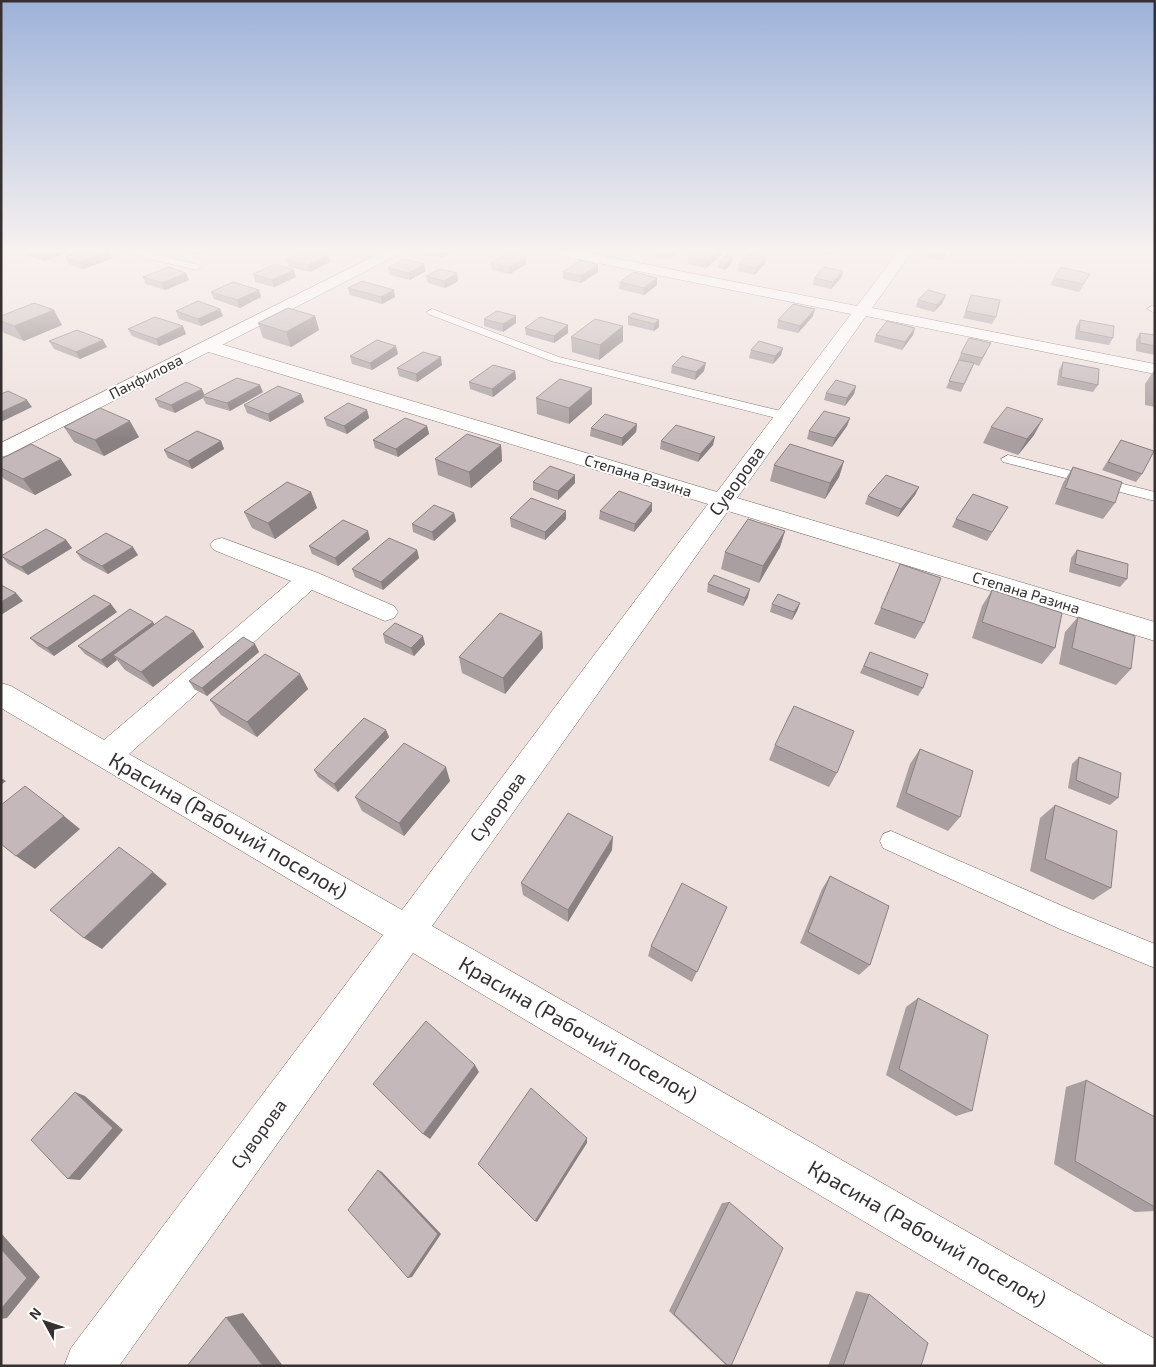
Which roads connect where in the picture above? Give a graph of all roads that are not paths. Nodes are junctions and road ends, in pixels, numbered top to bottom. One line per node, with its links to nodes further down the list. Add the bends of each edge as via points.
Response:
1 (273, 313): 5 (street, Панфилова)
2 (434, 313): 7 (lane, via 555,359)
3 (860, 313): 7 (street, Суворова)
4 (870, 313): 6 (street)
5 (208, 346): 8 (street, Панфилова); 11 (street, Степана Разина)
6 (1155, 369)
7 (784, 416): 11 (street, Суворова)
8 (1, 451)
9 (1008, 459): 10 (lane)
10 (1155, 497)
11 (722, 501): 15 (street, Степана Разина); 19 (street, Суворова)
12 (222, 545): 13 (street)
13 (309, 579): 14 (street); 17 (street)
14 (385, 612)
15 (1155, 632)
16 (1, 694): 17 (street, Красина (Рабочий поселок))
17 (107, 755): 19 (street, Красина (Рабочий поселок))
18 (891, 842): 20 (lane)
19 (407, 931): 21 (street, Суворова); 22 (street, Красина (Рабочий поселок))
20 (1155, 956)
21 (89, 1366)
22 (1154, 1366)

